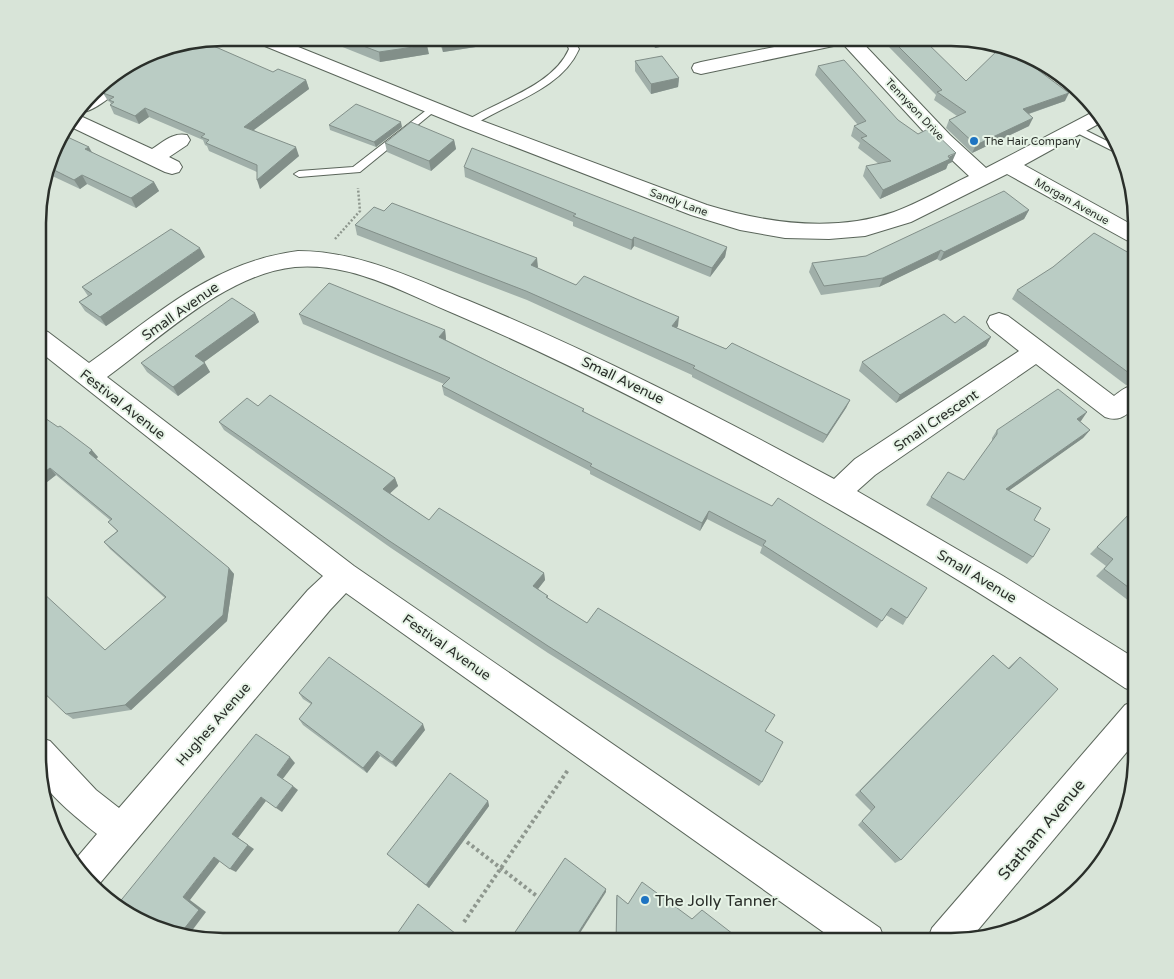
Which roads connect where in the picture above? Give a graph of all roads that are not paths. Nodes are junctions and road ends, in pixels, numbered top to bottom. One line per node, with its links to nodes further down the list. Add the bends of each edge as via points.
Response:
1 (281, 46): 6 (street, Sandy Lane)
2 (572, 46): 9 (lane, via 572,58 564,68 534,89)
3 (803, 47): 5 (street)
4 (856, 47): 15 (street, Tennyson Drive, via 943,140)
5 (701, 69)
6 (433, 108): 9 (street, Sandy Lane); 14 (lane, via 356,170)
7 (1093, 119): 10 (street, Sandy Lane)
8 (78, 122): 11 (street, via 163,163)
9 (470, 123): 15 (street, Sandy Lane, via 699,210 740,223 785,230 865,228 904,217)
10 (1075, 128): 12 (lane); 13 (street, Sandy Lane)
11 (180, 140)
12 (1110, 146)
13 (1008, 165): 15 (street, Sandy Lane); 16 (street, Morgan Avenue)
14 (299, 174)
15 (983, 177)
16 (1127, 231)
17 (999, 322): 19 (street)
18 (46, 349): 20 (street, Festival Avenue)
19 (1037, 351): 21 (street, via 1114,410); 22 (street, Small Crescent, via 865,467)
20 (88, 377): 22 (street, Small Avenue, via 226,279 275,262 316,258 352,265 386,277 553,346 639,387); 23 (street, Festival Avenue)
21 (1127, 400)
22 (838, 493): 24 (street, Small Avenue, via 1061,626)
23 (344, 575): 27 (street, Hughes Avenue); 29 (street, Festival Avenue)
24 (1128, 671)
25 (1128, 726): 30 (street, Statham Avenue)
26 (47, 763): 27 (street, via 84,802)
27 (121, 831): 28 (street, Hughes Avenue)
28 (89, 870)
29 (853, 932)
30 (953, 932)

